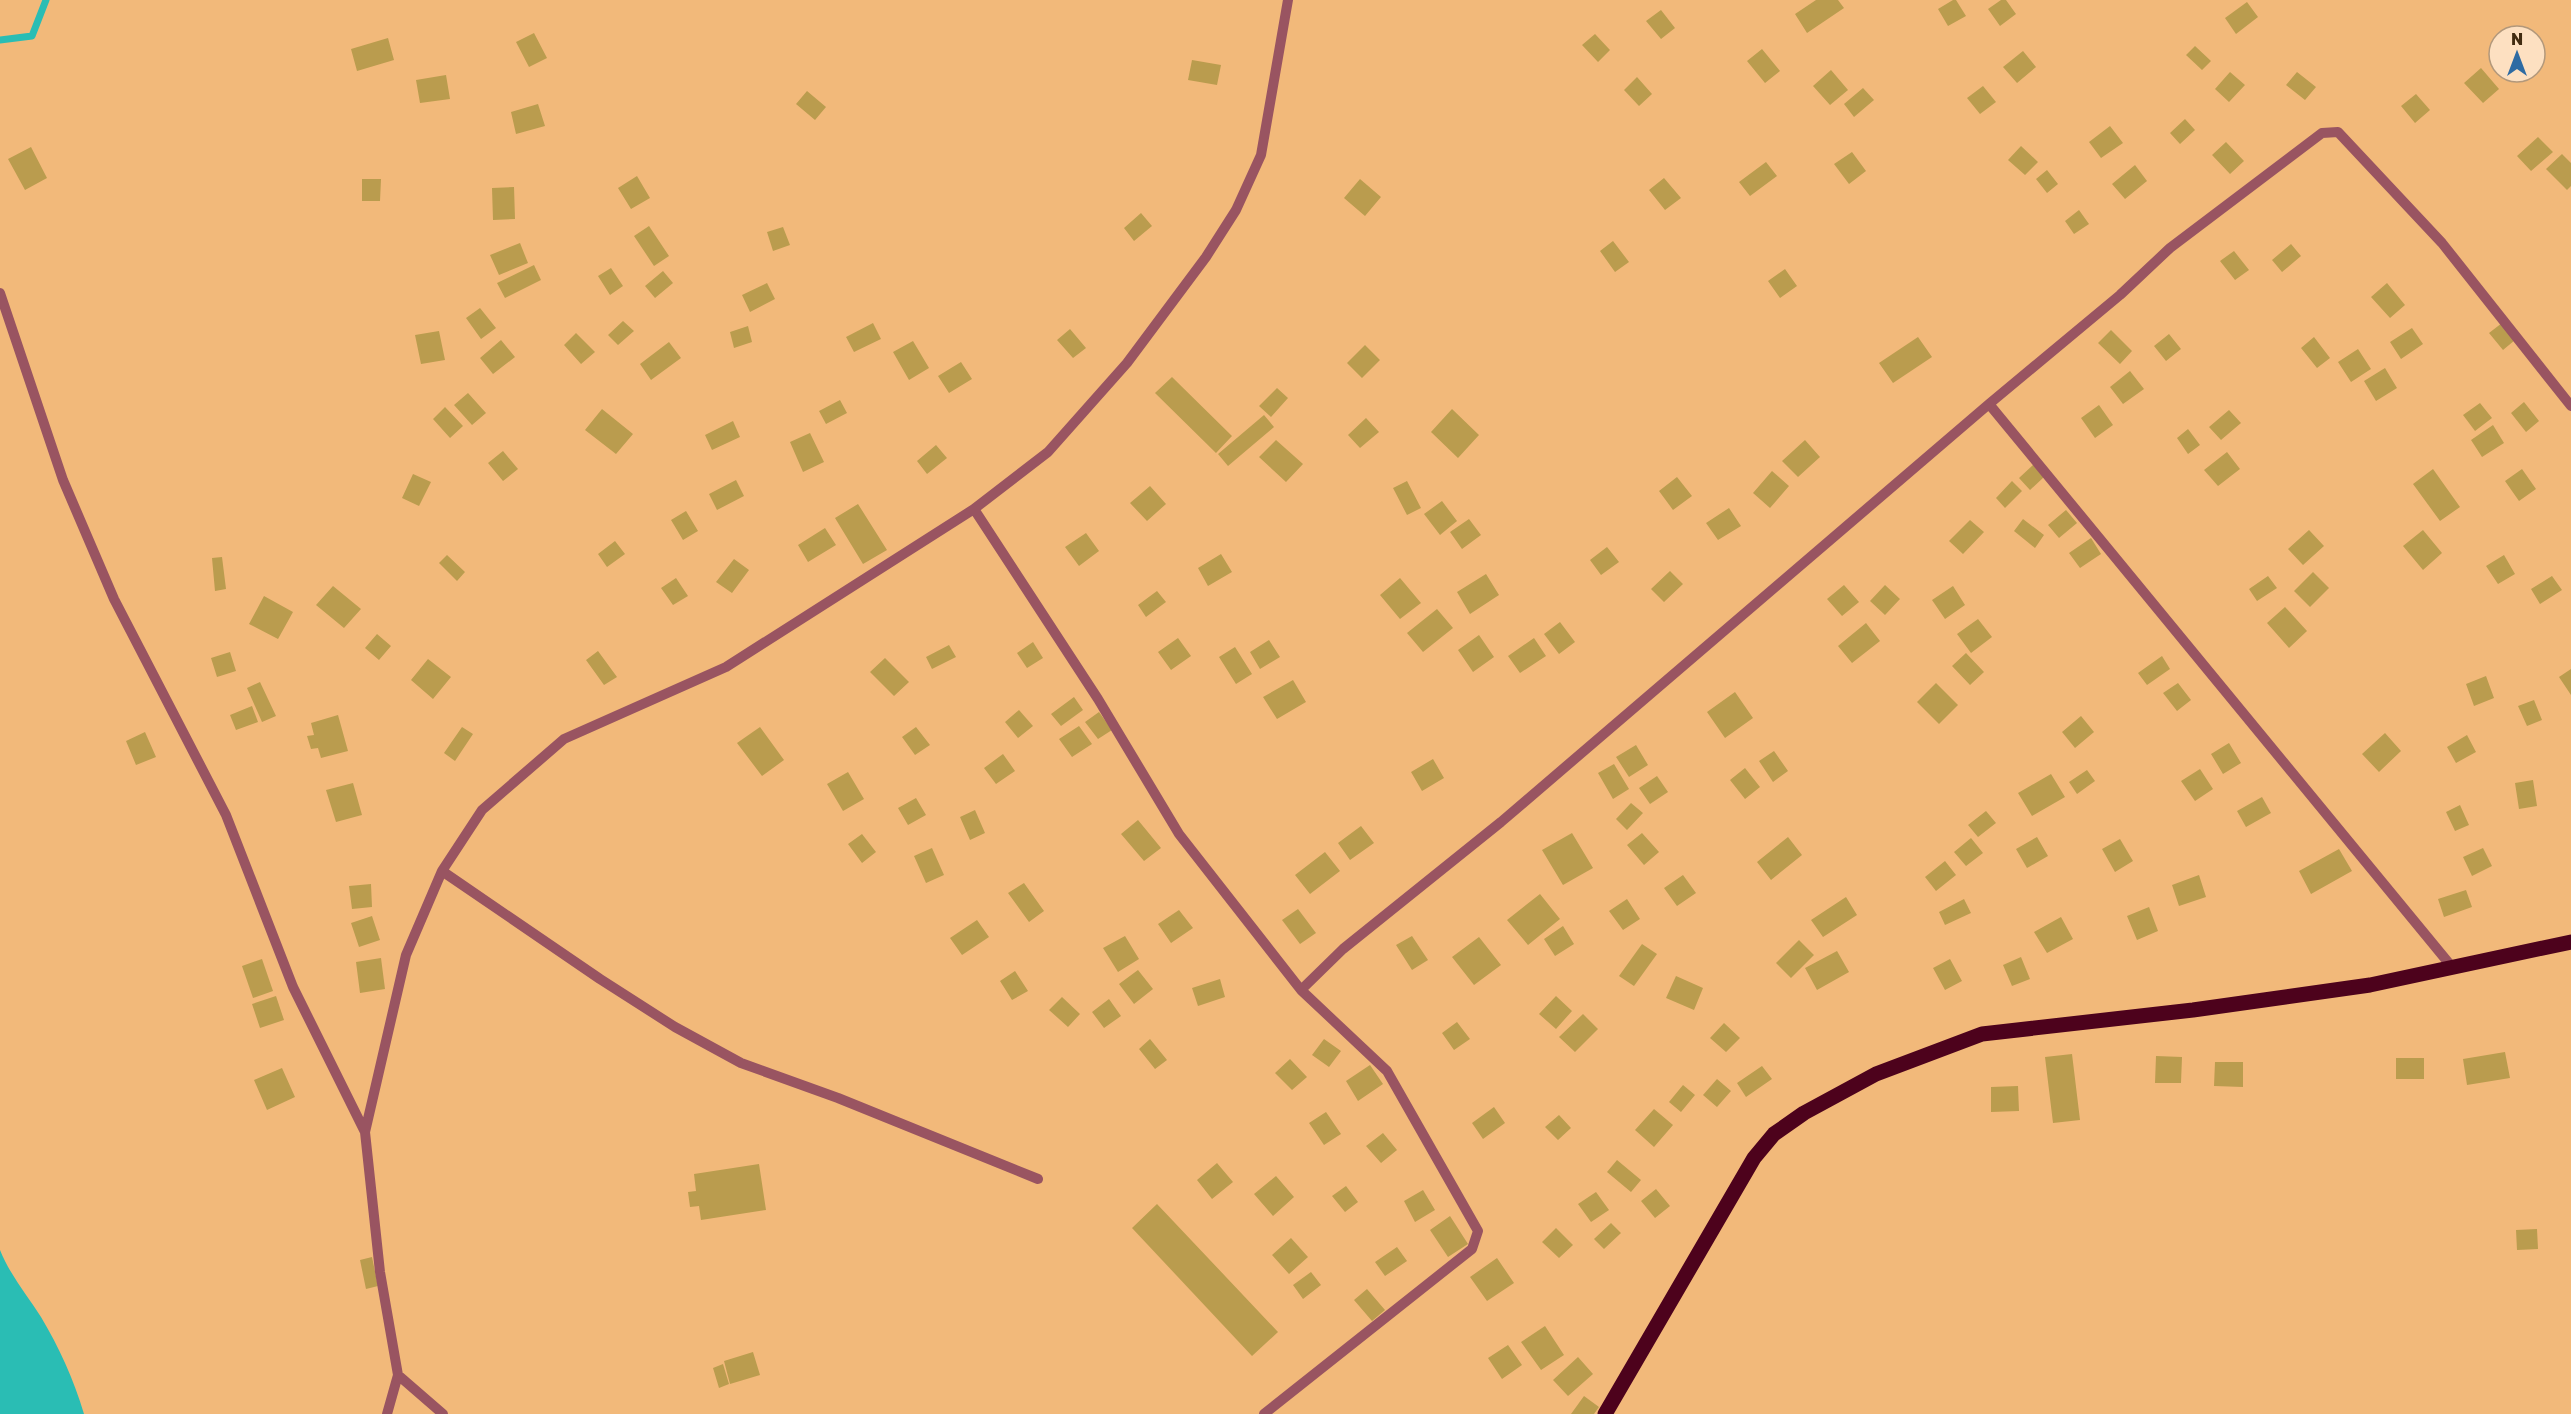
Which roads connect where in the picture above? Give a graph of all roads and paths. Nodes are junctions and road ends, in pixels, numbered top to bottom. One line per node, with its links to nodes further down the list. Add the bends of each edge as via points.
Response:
1 (1288, 0): 5 (street, via 1260,155 1236,210 1127,363 1048,453)
2 (0, 293): 10 (street, via 63,480 110,588 226,815 293,987)
3 (1989, 404): 4 (street, via 2120,296 2170,248 2305,145 2331,130 2338,132 2442,243); 8 (street); 9 (street, via 1500,822 1343,950)
4 (2571, 406)
5 (974, 509): 6 (street, via 726,667 564,739 482,810); 9 (street, via 1098,699 1179,834)
6 (442, 871): 10 (street, via 406,955); 11 (street, via 600,979 741,1063)
7 (2571, 942): 8 (main road)
8 (2452, 967): 16 (main road, via 2370,984 2205,1008 1982,1034 1876,1074 1804,1113 1774,1134 1754,1158)
9 (1301, 990): 15 (street, via 1387,1071 1473,1220 1478,1238 1472,1249)
10 (365, 1132): 12 (street, via 380,1272)
11 (1038, 1179)
12 (398, 1374): 13 (street); 14 (street)
13 (387, 1414)
14 (443, 1414)
15 (1264, 1414)
16 (1605, 1414)

